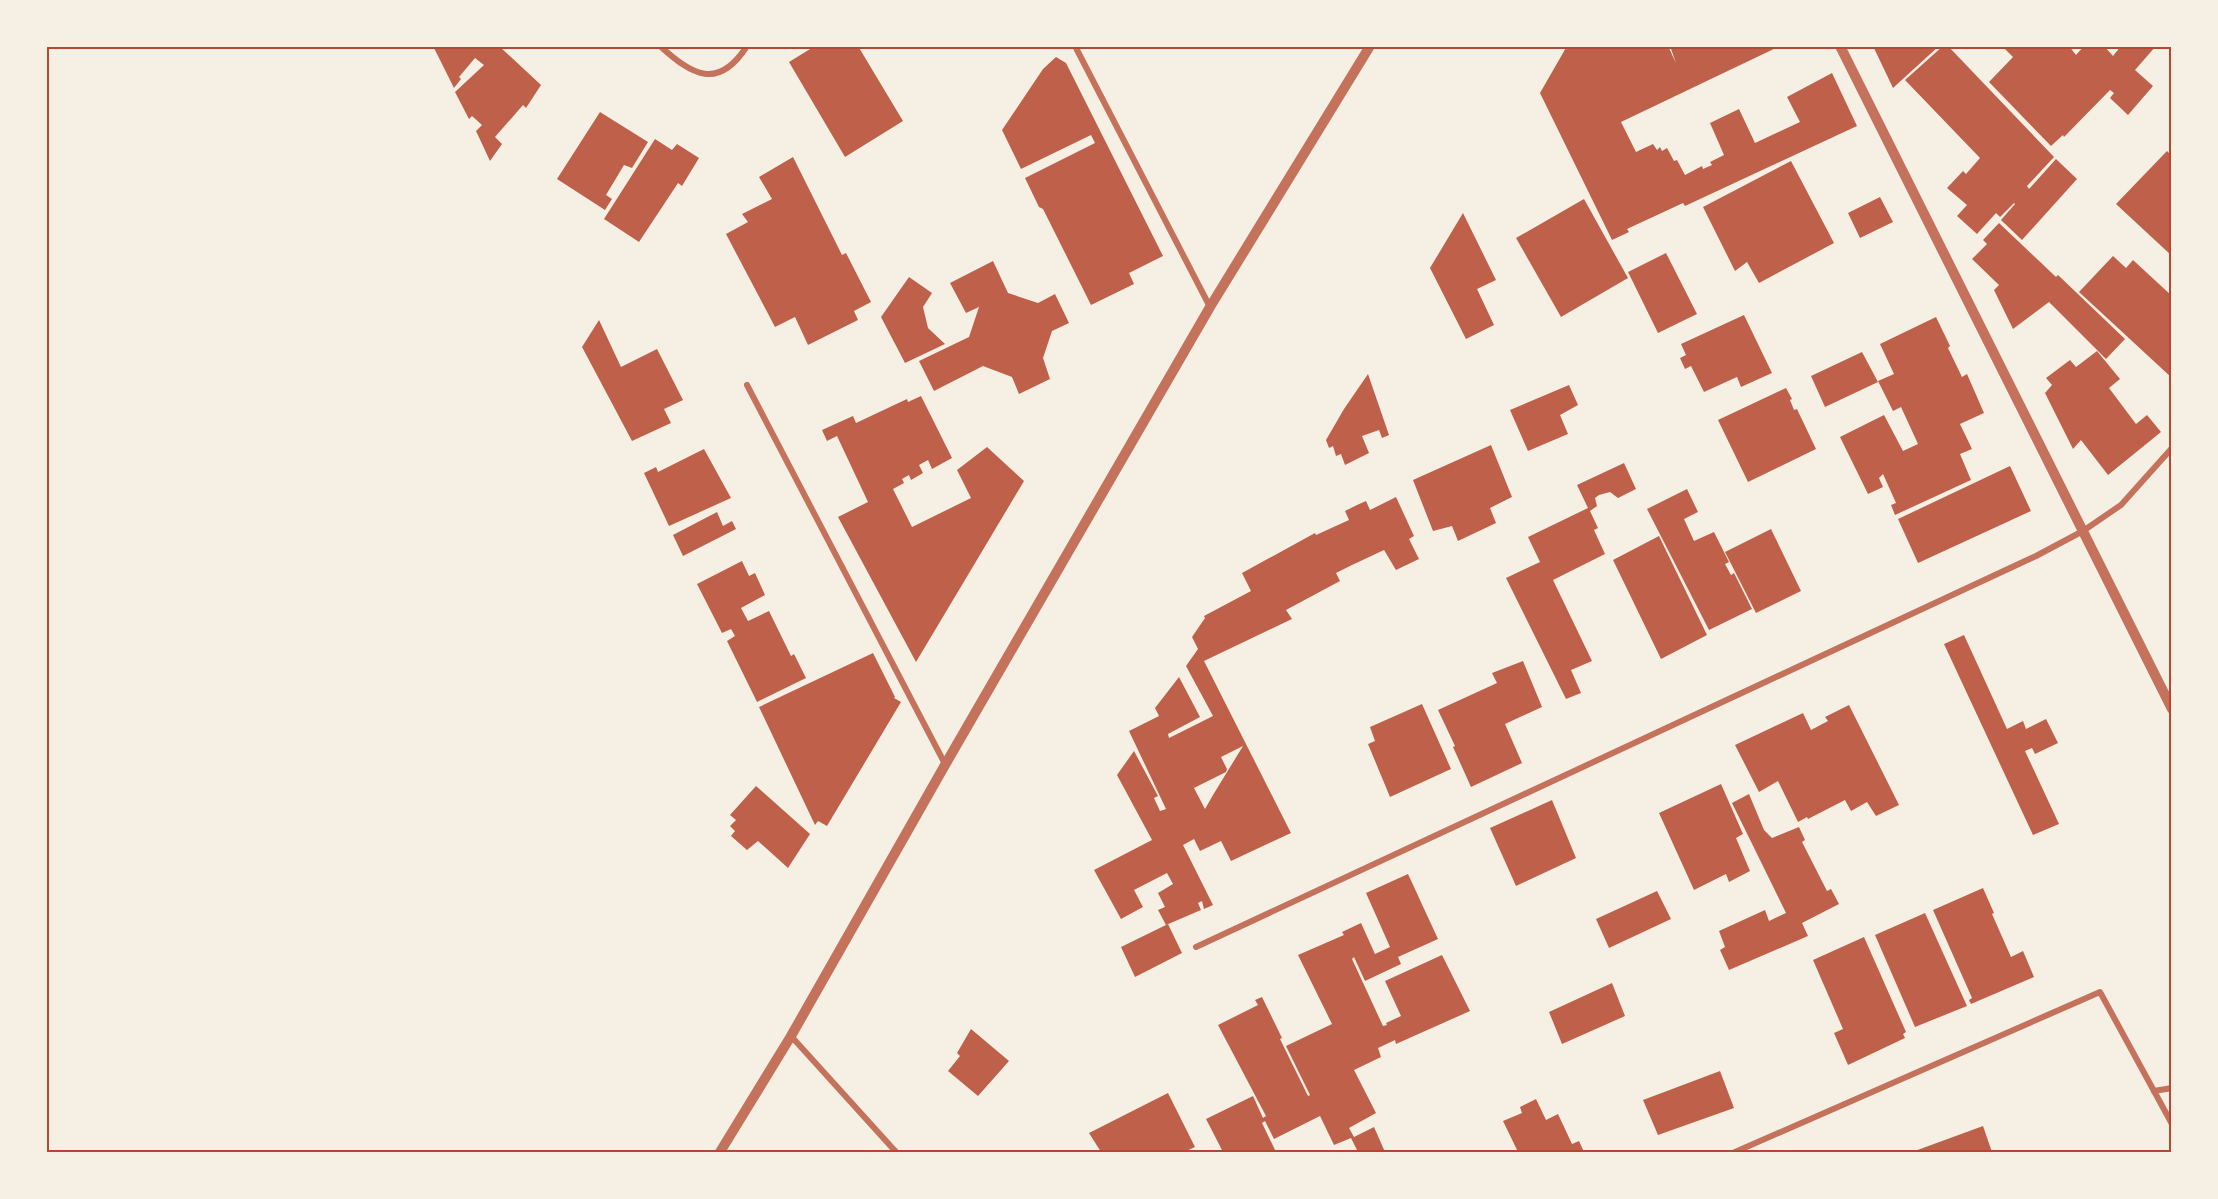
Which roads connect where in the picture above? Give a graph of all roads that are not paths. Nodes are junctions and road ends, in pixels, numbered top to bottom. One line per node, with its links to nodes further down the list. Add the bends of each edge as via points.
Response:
1 (660, 46): 2 (street, via 700,75 722,73)
2 (747, 46)
3 (1075, 46): 6 (street)
4 (1370, 46): 6 (street)
5 (1840, 46): 9 (street)
6 (1210, 307): 11 (street)
7 (747, 386): 11 (street)
8 (2172, 448): 9 (street, via 2121,505)
9 (2084, 531): 10 (street); 12 (street)
10 (2172, 709)
11 (945, 765): 13 (street)
12 (1196, 947)
13 (791, 1036): 17 (street); 18 (street)
14 (2172, 1088): 15 (street)
15 (2154, 1091): 16 (street); 19 (street, via 2100,992)
16 (2172, 1124)
17 (720, 1152)
18 (896, 1152)
19 (1735, 1152)

